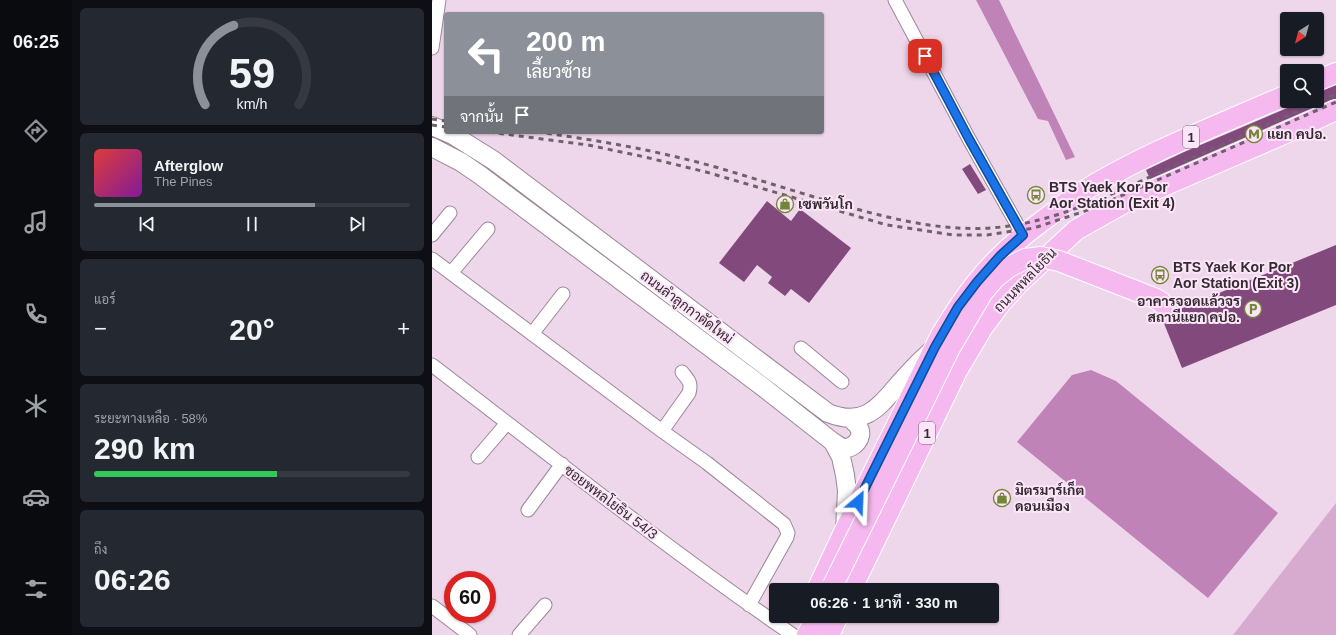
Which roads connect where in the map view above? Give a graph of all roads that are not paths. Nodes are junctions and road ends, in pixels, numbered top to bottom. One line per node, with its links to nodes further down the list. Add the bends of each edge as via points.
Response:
1 (439, 0): 3 (street)
2 (895, 0): 15 (street)
3 (432, 48)
4 (1336, 73): 5 (main road)
5 (1324, 78)
6 (1280, 98): 15 (main road, 1, via 1177,143 1104,179 1075,196)
7 (1336, 110): 35 (main road, ถนนพหลโยธิน / 1, via 1124,203 1076,230 1018,284 983,327)
8 (432, 126): 9 (main road, ถนนลำลูกกาตัดใหม่)
9 (444, 131)
10 (451, 134): 26 (main road, ถนนลำลูกกาตัดใหม่, via 493,160 828,413)
11 (432, 147): 29 (main road, ถนนลำลูกกาตัดใหม่, via 480,175)
12 (450, 213): 14 (street)
13 (488, 229): 17 (street)
14 (432, 235)
15 (1023, 235): 21 (main road, 1, via 977,282 958,307)
16 (432, 259): 17 (street)
17 (451, 273): 20 (street)
18 (563, 294): 20 (street)
19 (1170, 313): 36 (main road, bridge, via 1154,298 1058,261 1041,257 1025,259 994,279 983,292 950,348)
20 (532, 334): 28 (street)
21 (935, 347): 26 (main road, ถนนลำลูกกาตัดใหม่, via 875,410 866,415); 33 (main road, 1)
22 (800, 348): 25 (street)
23 (432, 365): 27 (street, ซอยพหลโยธิน 54/3)
24 (682, 372): 28 (street, via 690,381 689,393)
25 (842, 382)
26 (850, 418): 29 (main road, via 860,430 858,441 852,447 846,448)
27 (507, 422): 30 (street); 31 (street, ซอยพหลโยธิน 54/3)
28 (662, 431): 38 (street, via 778,518 786,528 788,533)
29 (833, 442): 33 (main road, ถนนลำลูกกาตัดใหม่, via 846,475)
30 (478, 457)
31 (562, 464): 32 (street); 38 (street, ซอยพหลโยธิน 54/3)
32 (528, 510)
33 (844, 530): 34 (main road, 1)
34 (834, 583)
35 (836, 583)
36 (836, 583)
37 (545, 605): 44 (street)
38 (749, 605): 45 (street, ซอยพหลโยธิน 54/3)
39 (432, 606): 43 (street)
40 (800, 623): 45 (main road)
41 (813, 623): 46 (main road)
42 (835, 623): 47 (main road)
43 (463, 633)
44 (518, 635)
45 (794, 635)
46 (807, 635)
47 (829, 635)

